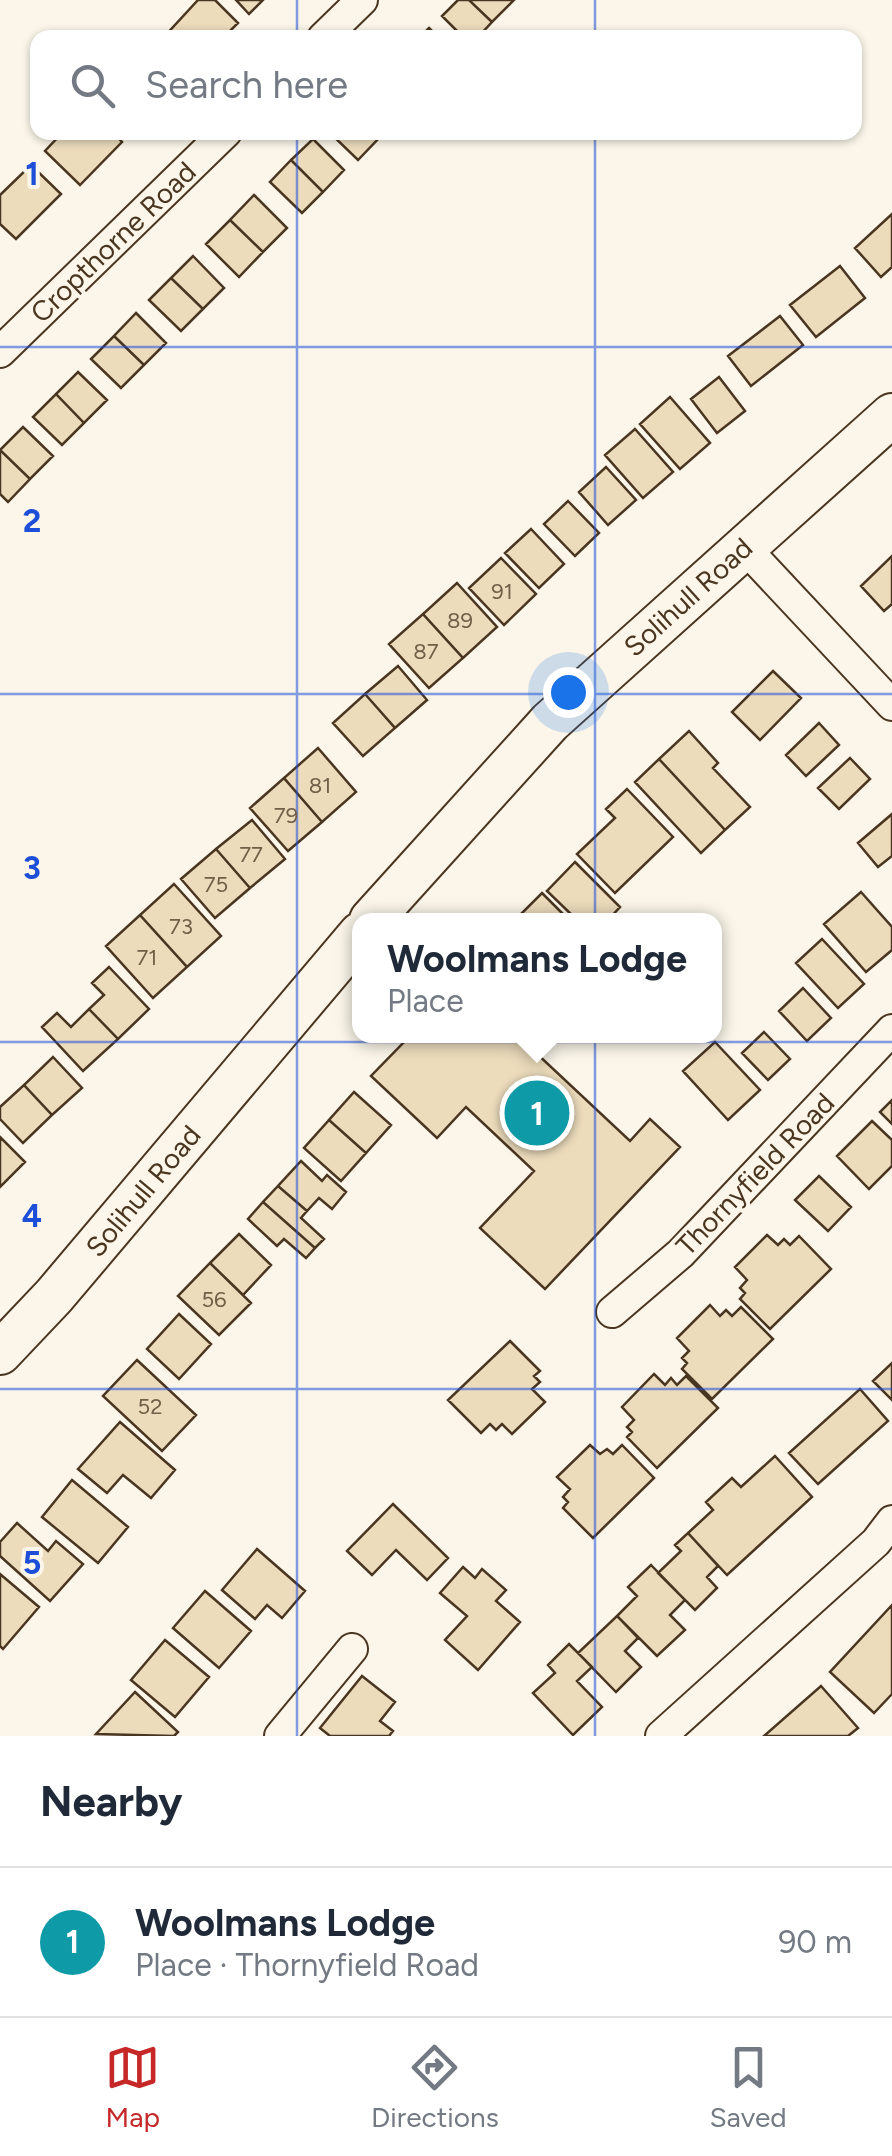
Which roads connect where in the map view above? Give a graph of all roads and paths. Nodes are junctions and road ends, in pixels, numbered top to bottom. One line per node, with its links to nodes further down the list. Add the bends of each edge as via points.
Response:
1 (362, 0): 2 (street)
2 (331, 30)
3 (218, 140): 4 (street, Cropthorne Road)
4 (0, 352)
5 (892, 414): 6 (street, Solihull Road)
6 (744, 548): 7 (street); 8 (street, Solihull Road, via 550,722)
7 (892, 705)
8 (376, 913)
9 (352, 943): 12 (street, Solihull Road)
10 (892, 1030): 11 (street, Thornyfield Road, via 681,1253)
11 (612, 1312)
12 (0, 1353)
13 (887, 1531): 16 (street)
14 (352, 1649): 15 (street)
15 (280, 1736)
16 (661, 1736)

